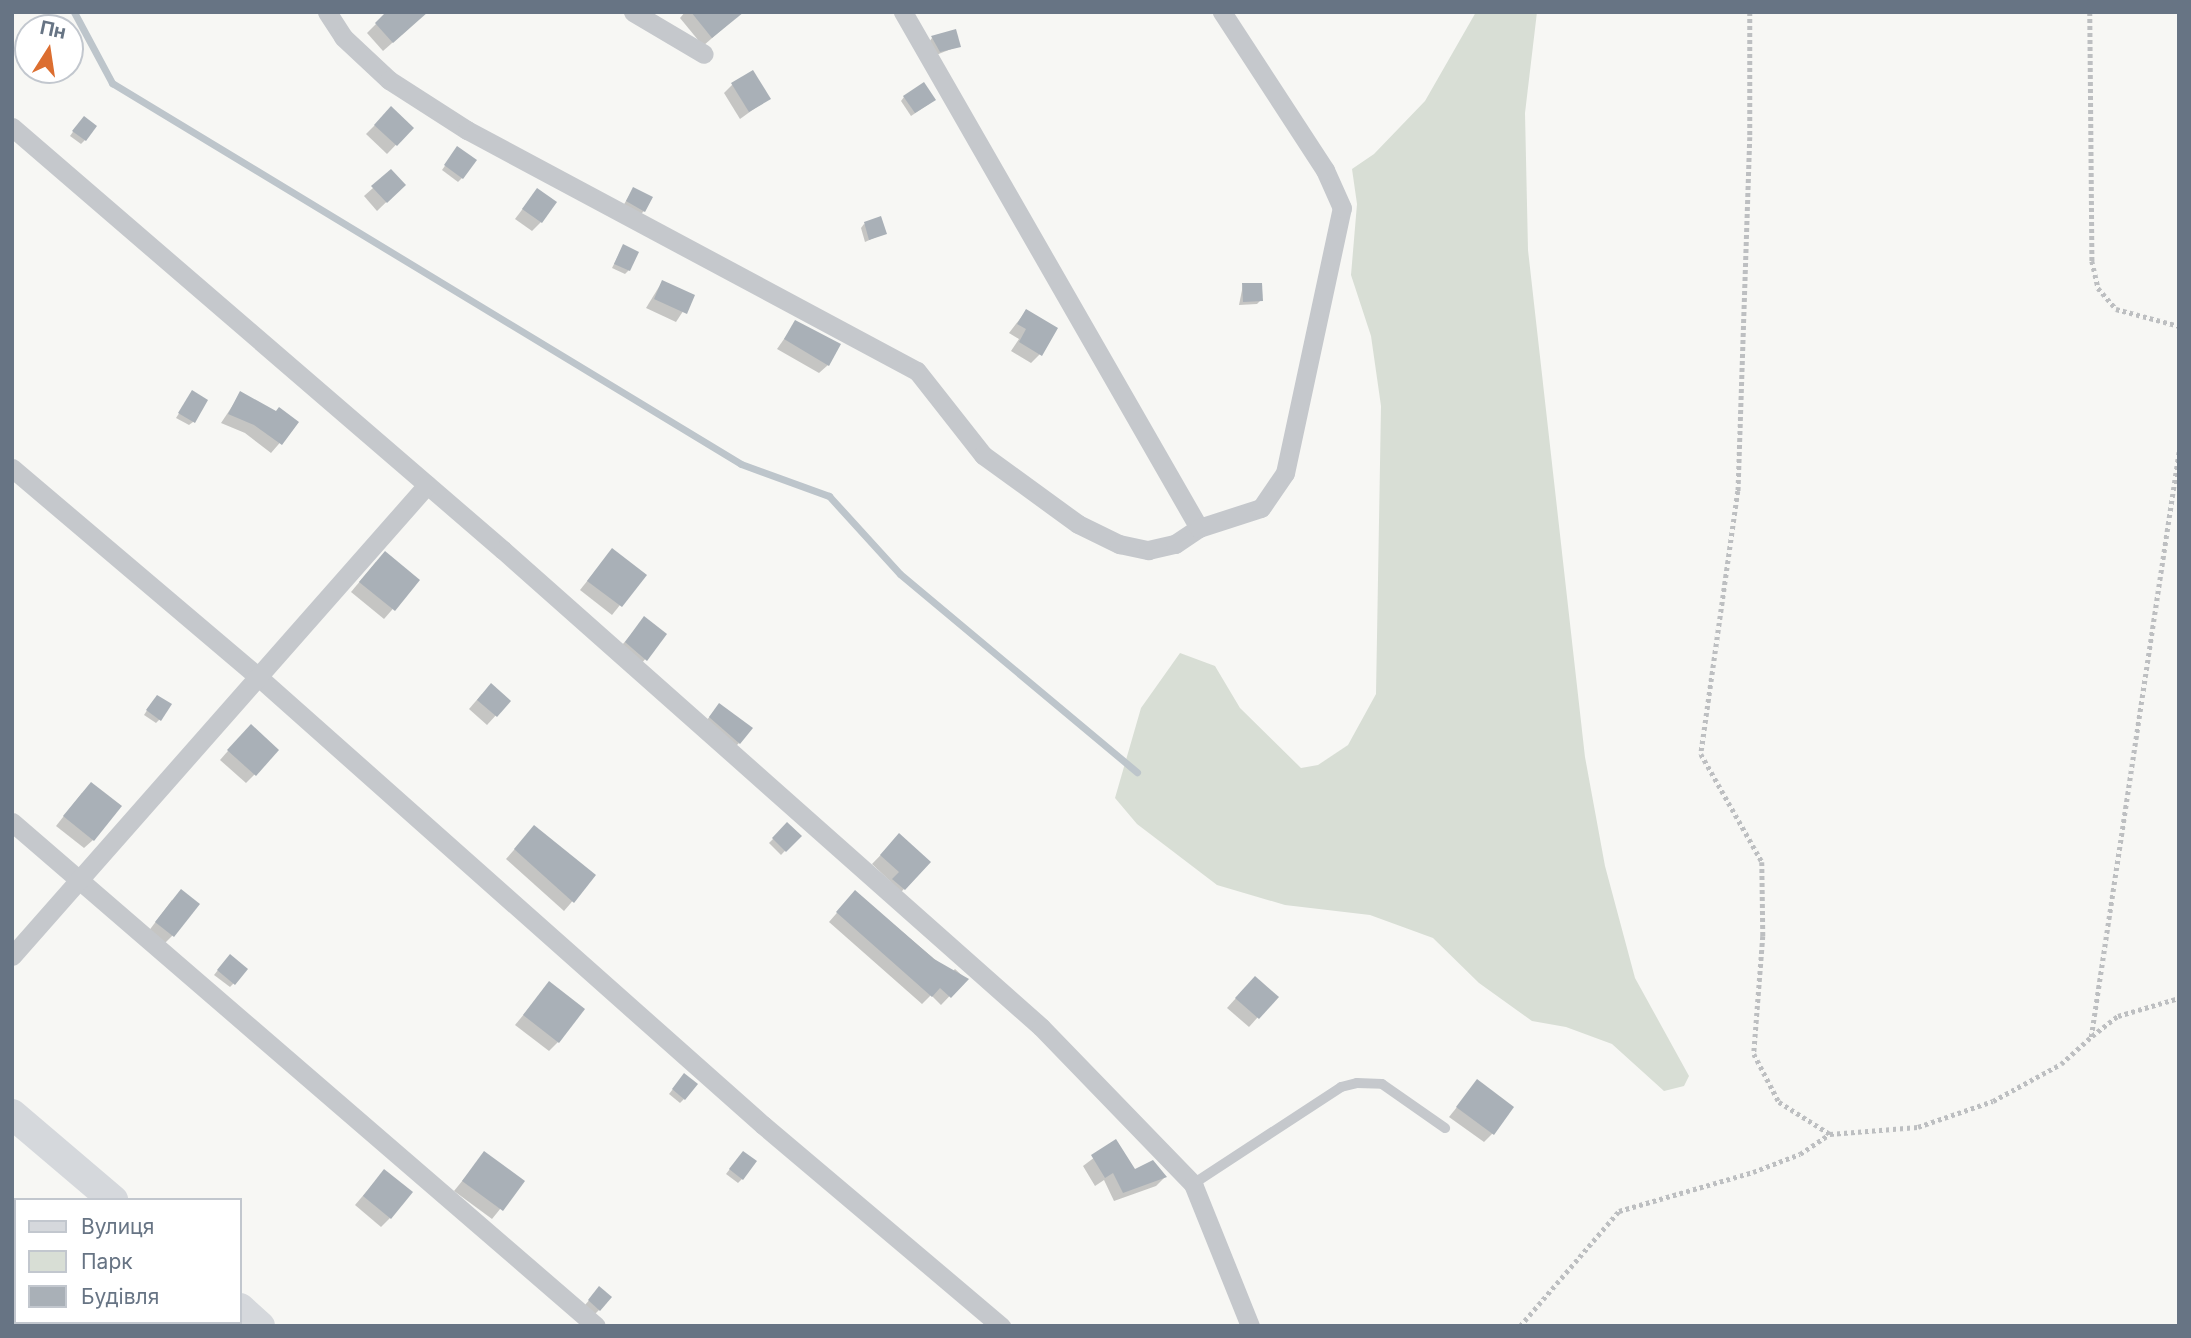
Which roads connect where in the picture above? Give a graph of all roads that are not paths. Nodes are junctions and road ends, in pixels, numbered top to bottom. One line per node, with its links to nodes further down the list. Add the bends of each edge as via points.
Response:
1 (327, 12): 9 (street, via 343,37 389,80 467,130 917,371 983,455 1078,524 1119,544 1148,550 1175,544)
2 (632, 12): 5 (street)
3 (903, 12): 9 (street)
4 (1222, 12): 9 (street, via 1325,170 1342,208 1285,473 1261,508)
5 (704, 54)
6 (12, 127): 8 (street)
7 (12, 468): 10 (street)
8 (427, 485): 10 (street); 16 (street, via 1041,1027)
9 (1199, 528)
10 (258, 677): 12 (street); 21 (street, via 763,1125)
11 (12, 822): 12 (street)
12 (81, 880): 13 (street); 20 (street)
13 (12, 956)
14 (12, 1114): 17 (main road)
15 (1445, 1128): 16 (lane, via 1382,1084 1357,1083 1341,1087)
16 (1193, 1184): 22 (street)
17 (111, 1198)
18 (242, 1310): 19 (main road)
19 (260, 1326)
20 (596, 1326)
21 (1001, 1326)
22 (1250, 1326)

